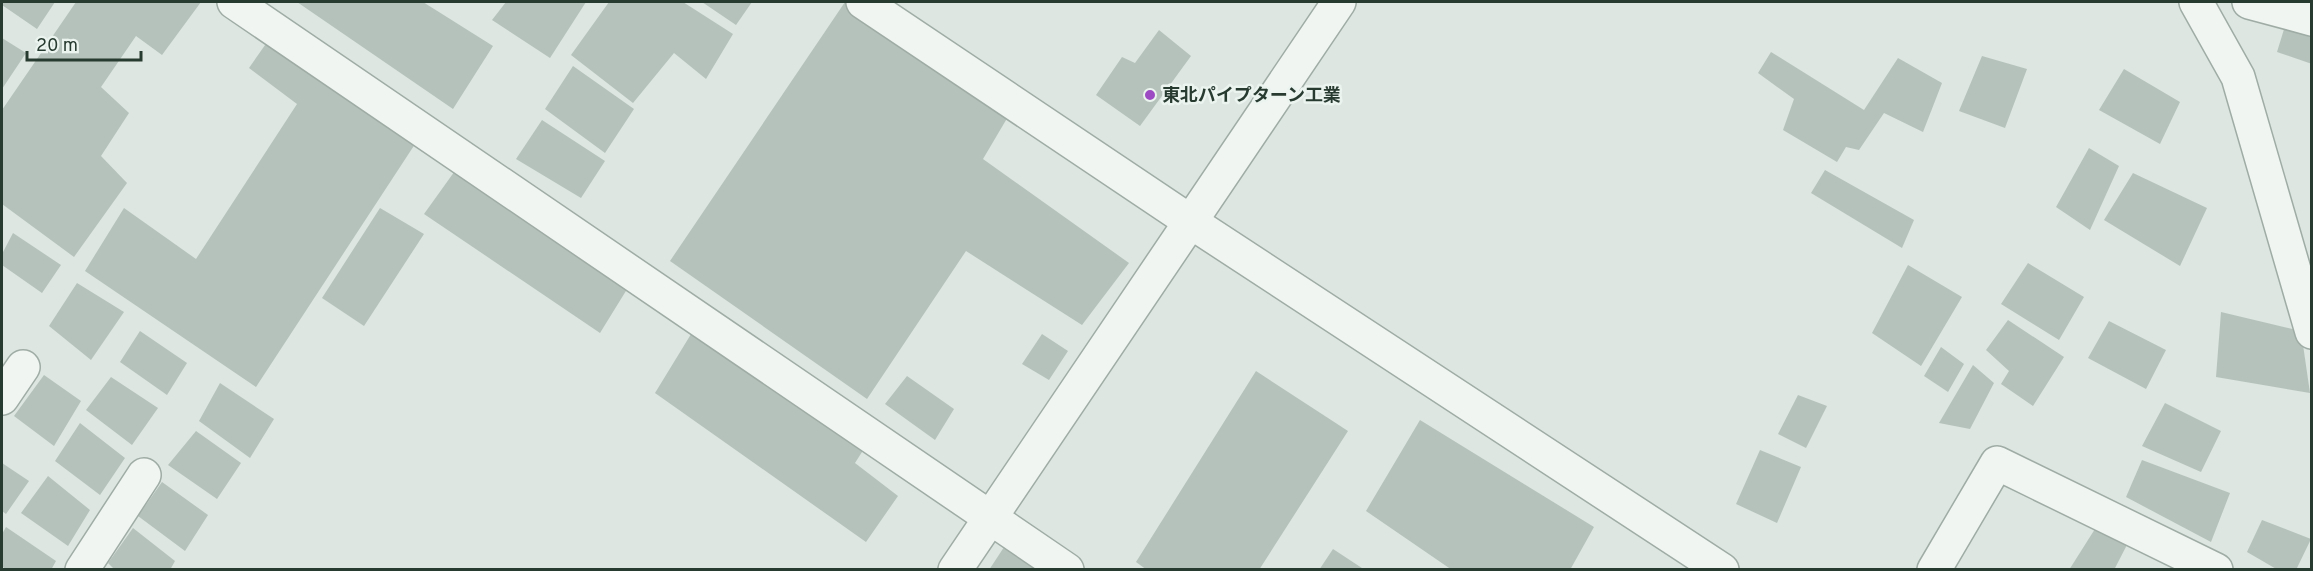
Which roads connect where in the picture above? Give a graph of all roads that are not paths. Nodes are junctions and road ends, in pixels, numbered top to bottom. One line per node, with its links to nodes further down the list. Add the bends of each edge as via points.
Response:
1 (234, 2): 12 (street)
2 (863, 2): 7 (street)
3 (1340, 2): 7 (street)
4 (2249, 2): 6 (street)
5 (2206, 5): 8 (street, via 2238,77)
6 (2312, 19)
7 (1191, 222): 12 (street); 16 (street)
8 (2312, 332)
9 (23, 367): 10 (street)
10 (2, 398)
11 (144, 475): 13 (street)
12 (990, 518): 14 (street); 15 (street)
13 (82, 570)
14 (955, 570)
15 (1067, 570)
16 (1722, 570)
17 (1934, 570): 18 (street, via 1996,463)
18 (2216, 570)

